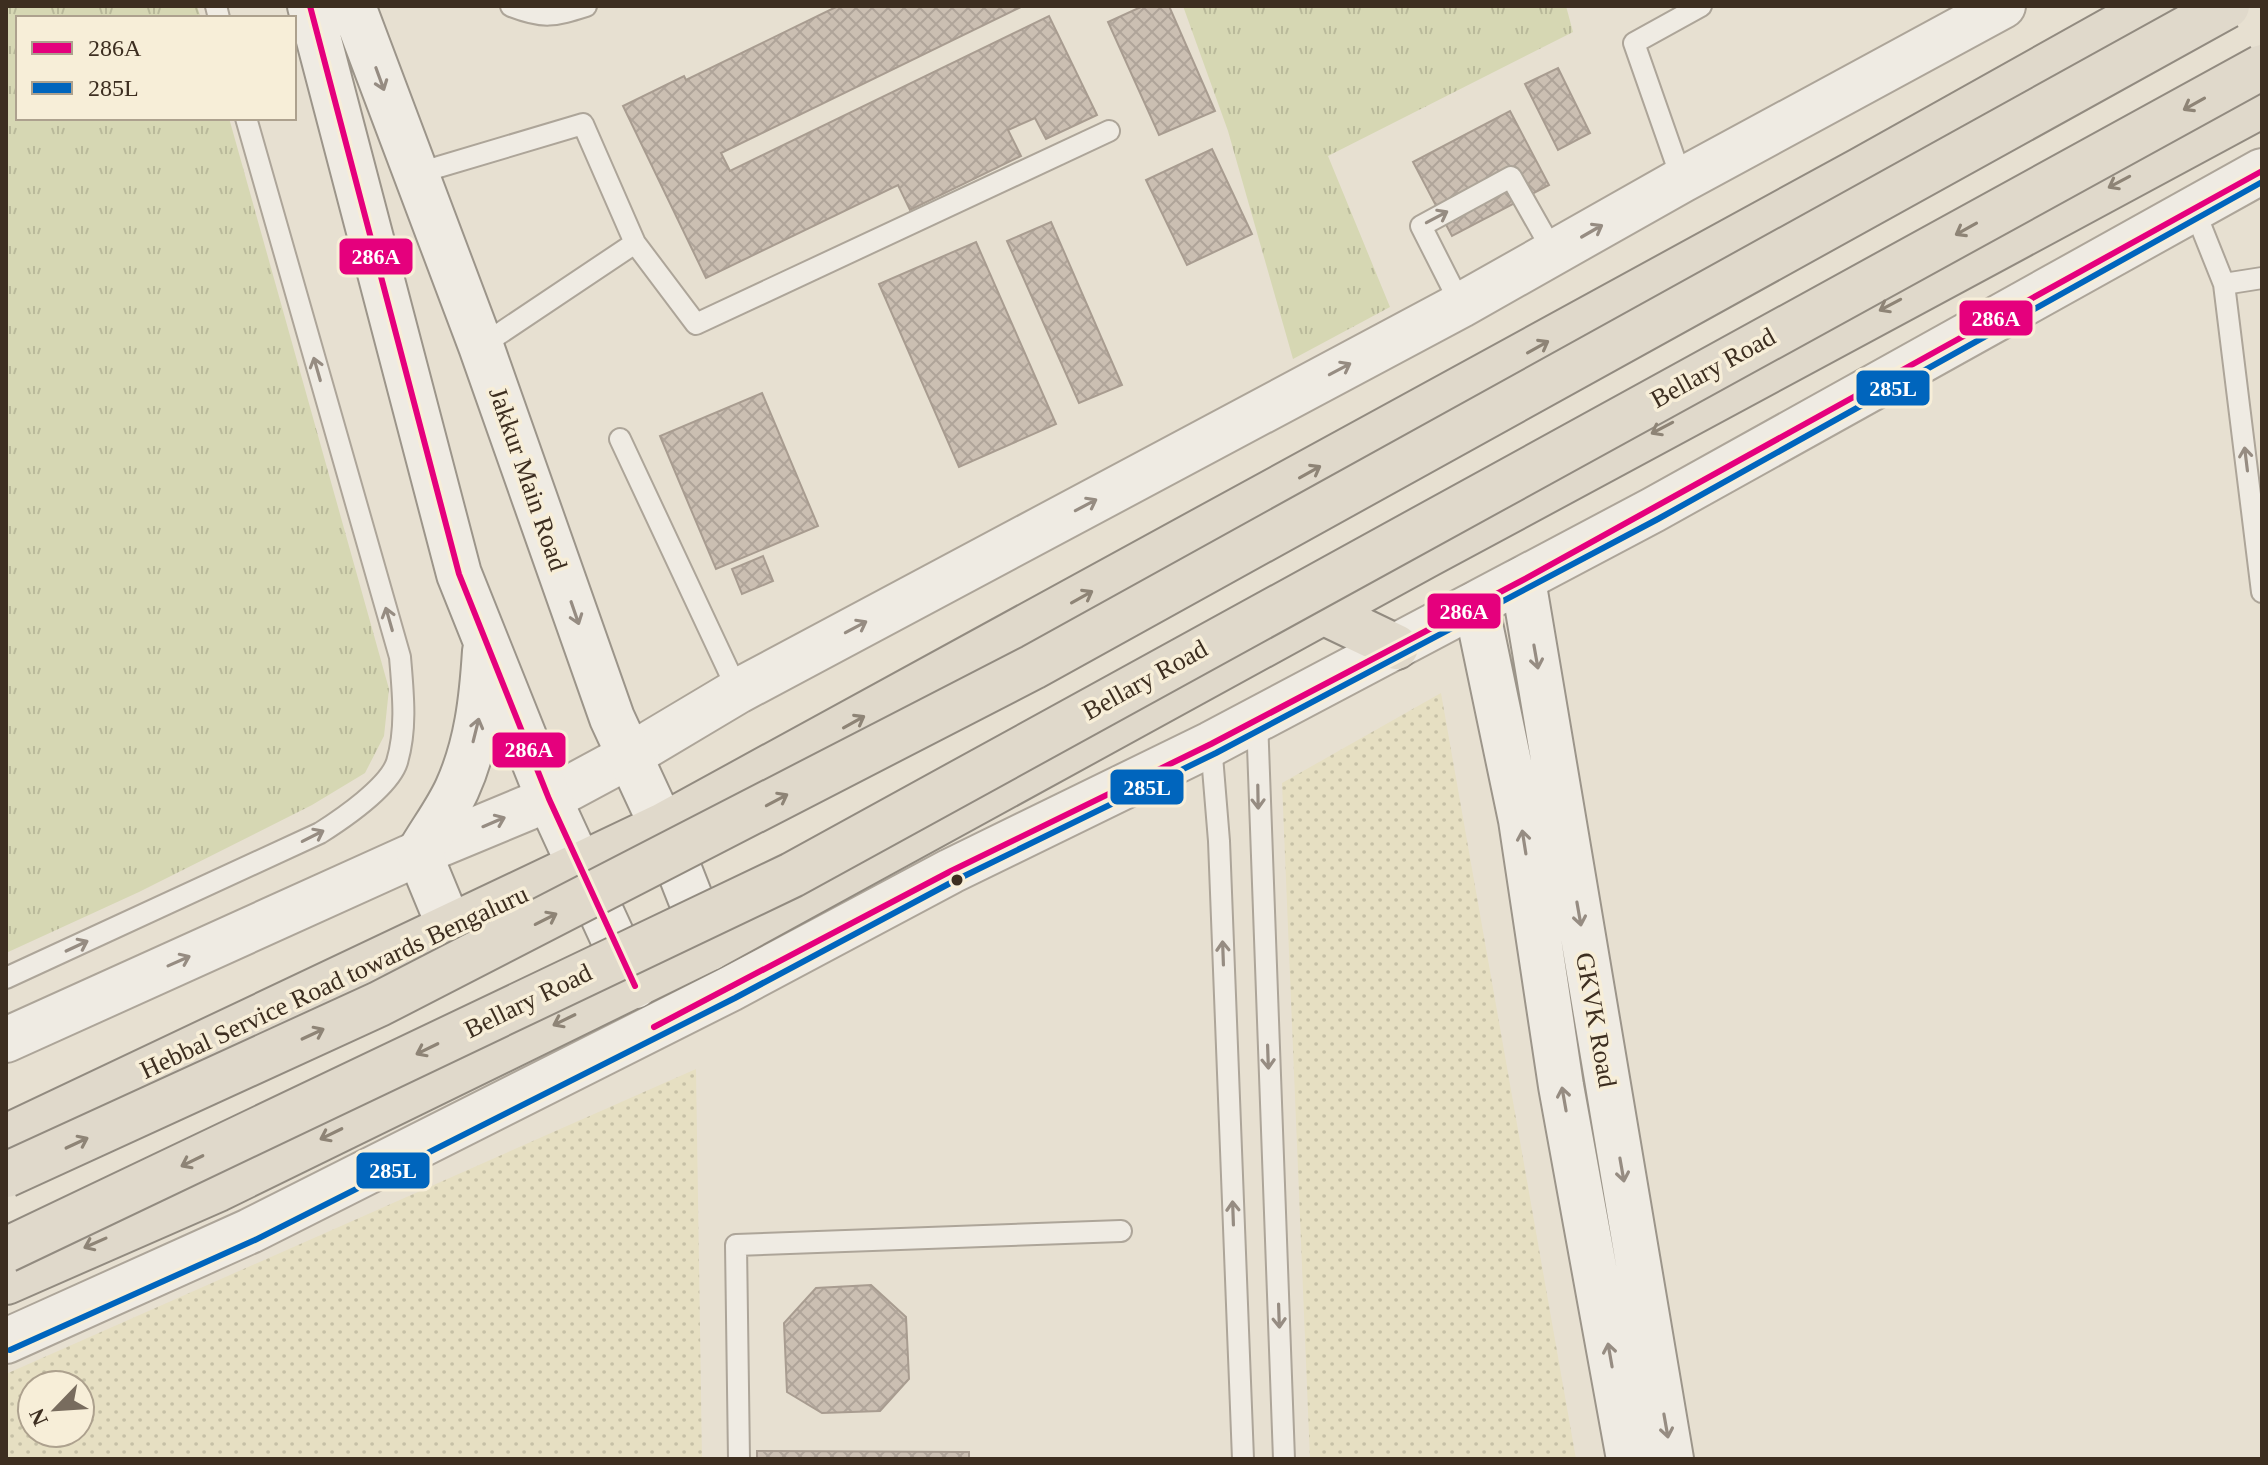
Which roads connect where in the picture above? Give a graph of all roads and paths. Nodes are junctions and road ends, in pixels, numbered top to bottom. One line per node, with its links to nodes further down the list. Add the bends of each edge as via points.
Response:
1 (310, 6): 28 (street, via 459,574)
2 (353, 6): 14 (street, Jakkur Main Road, one-way to 14)
3 (511, 6): 4 (lane, via 535,15)
4 (586, 6)
5 (1701, 6): 15 (lane, via 1634,43)
6 (2003, 6): 15 (street)
7 (2154, 6): 35 (highway, one-way to 7)
8 (2227, 6): 44 (highway, one-way to 8, bridge, via 379,1004 1033,667)
9 (2262, 67): 46 (highway, Bellary Road, one-way to 46, bridge, via 792,875)
10 (2262, 105): 27 (highway, Bellary Road, one-way to 27)
11 (247, 120): 40 (lane, one-way to 11, via 320,833 362,805 396,765 405,717 400,657)
12 (1109, 131): 17 (lane, via 696,324)
13 (2262, 171): 16 (street)
14 (415, 174): 17 (lane, via 583,124); 22 (street, Jakkur Main Road)
15 (1682, 180): 18 (street, one-way to 15)
16 (2194, 209): 20 (lane); 24 (street)
17 (635, 243): 22 (lane)
18 (1554, 253): 21 (street); 21 (lane, one-way to 18, via 1421,226 1511,177)
19 (2262, 278): 20 (lane)
20 (2224, 284): 25 (lane, one-way to 20)
21 (1461, 305): 30 (street, one-way to 21)
22 (481, 346): 33 (street, Jakkur Main Road, one-way to 33)
23 (620, 439): 30 (lane)
24 (1523, 580): 26 (street); 53 (street, GKVK Road, one-way to 53)
25 (2262, 592)
26 (1476, 605): 29 (street); 52 (street, GKVK Road, one-way to 26, via 1561,1086 1521,820)
27 (1323, 612): 29 (highway); 39 (highway, Bellary Road)
28 (485, 640): 34 (street); 36 (street, one-way to 28, via 456,791 469,757 482,704)
29 (1396, 647): 31 (street)
30 (738, 691): 33 (street)
31 (1257, 719): 32 (street); 51 (lane, one-way to 51)
32 (1211, 744): 48 (street, via 951,871 730,989 250,1231); 50 (lane, one-way to 32)
33 (629, 756): 34 (street); 35 (street, Jakkur Main Road)
34 (549, 799): 36 (street, one-way to 34); 37 (street)
35 (662, 826): 37 (highway, Hebbal Service Road towards Bengaluru); 39 (street, Jakkur Main Road)
36 (419, 853): 38 (street); 42 (street, one-way to 36)
37 (579, 866): 38 (highway, Hebbal Service Road towards Bengaluru); 41 (street)
38 (450, 928): 43 (highway, Hebbal Service Road towards Bengaluru)
39 (710, 948): 41 (highway, Bellary Road)
40 (6, 978)
41 (635, 986): 47 (highway, Bellary Road, one-way to 47, via 218,1189)
42 (6, 1040)
43 (6, 1137)
44 (6, 1175)
45 (1121, 1231): 49 (lane, via 736,1245)
46 (6, 1250)
47 (6, 1282)
48 (6, 1341)
49 (739, 1459)
50 (1243, 1459)
51 (1284, 1459)
52 (1629, 1459)
53 (1671, 1459)

